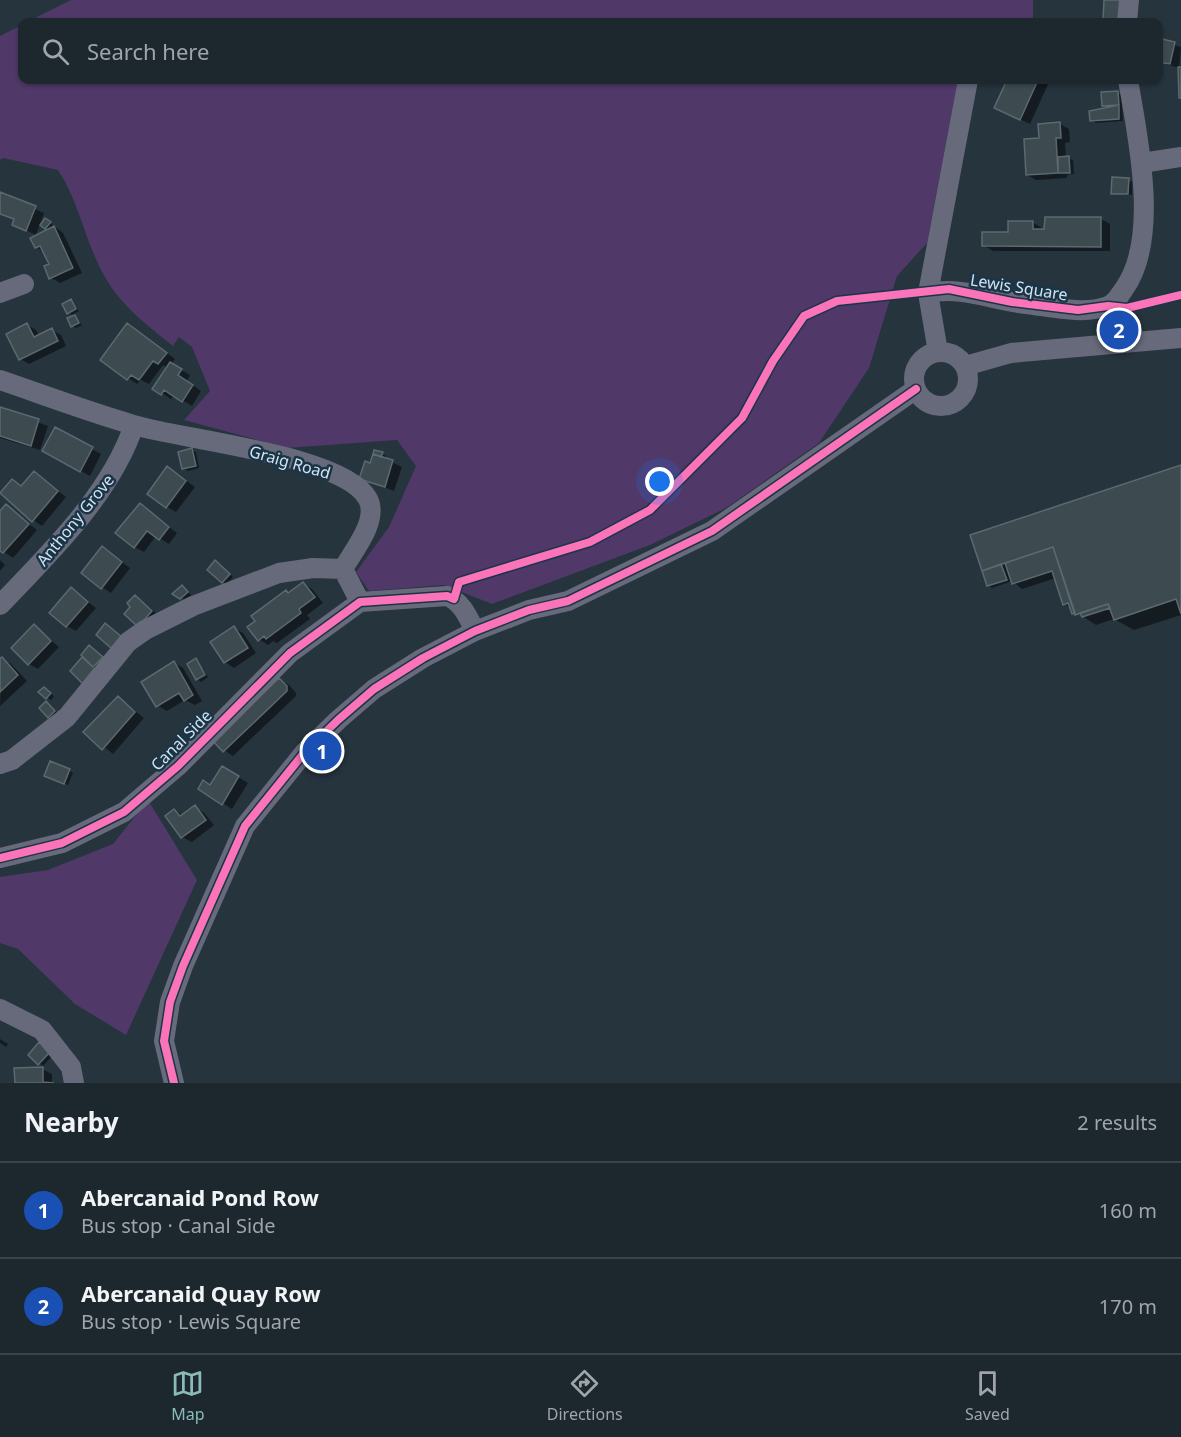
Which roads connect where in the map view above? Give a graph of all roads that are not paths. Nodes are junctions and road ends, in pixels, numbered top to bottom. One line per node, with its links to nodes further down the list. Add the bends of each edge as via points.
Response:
1 (1129, 0): 2 (street)
2 (1127, 18)
3 (967, 84): 9 (street)
4 (1129, 84): 6 (street, Lewis Square)
5 (1181, 158): 6 (street)
6 (1142, 163): 9 (street, Lewis Square, via 1142,239 1135,273 1108,306 1078,309 1012,302 949,289)
7 (24, 284): 8 (street)
8 (0, 293)
9 (927, 293): 11 (street)
10 (1181, 338): 12 (street, via 1011,353)
11 (938, 352): 12 (street, via 954,355); 14 (street, via 918,365)
12 (965, 366): 14 (street, via 968,382 955,402 932,404)
13 (0, 380): 15 (street, Graig Road)
14 (916, 389): 19 (street, via 712,531 568,601 530,610)
15 (134, 425): 16 (street, Graig Road, via 282,456 318,466 351,482 361,489 371,509 369,522); 18 (street, Anthony Grove, via 116,470 45,559)
16 (343, 569): 17 (street); 20 (street, via 279,573 193,606 145,630 128,642 67,717 12,760)
17 (360, 603): 19 (street, via 447,596 465,611); 21 (street, Canal Side, via 290,653 178,766 124,812 62,843)
18 (0, 605)
19 (475, 631): 24 (street, via 423,658 365,697 304,753 245,826 170,1002 164,1041)
20 (0, 764)
21 (0, 858)
22 (0, 1009): 23 (street, via 42,1030 71,1067)
23 (74, 1083)
24 (174, 1083)

